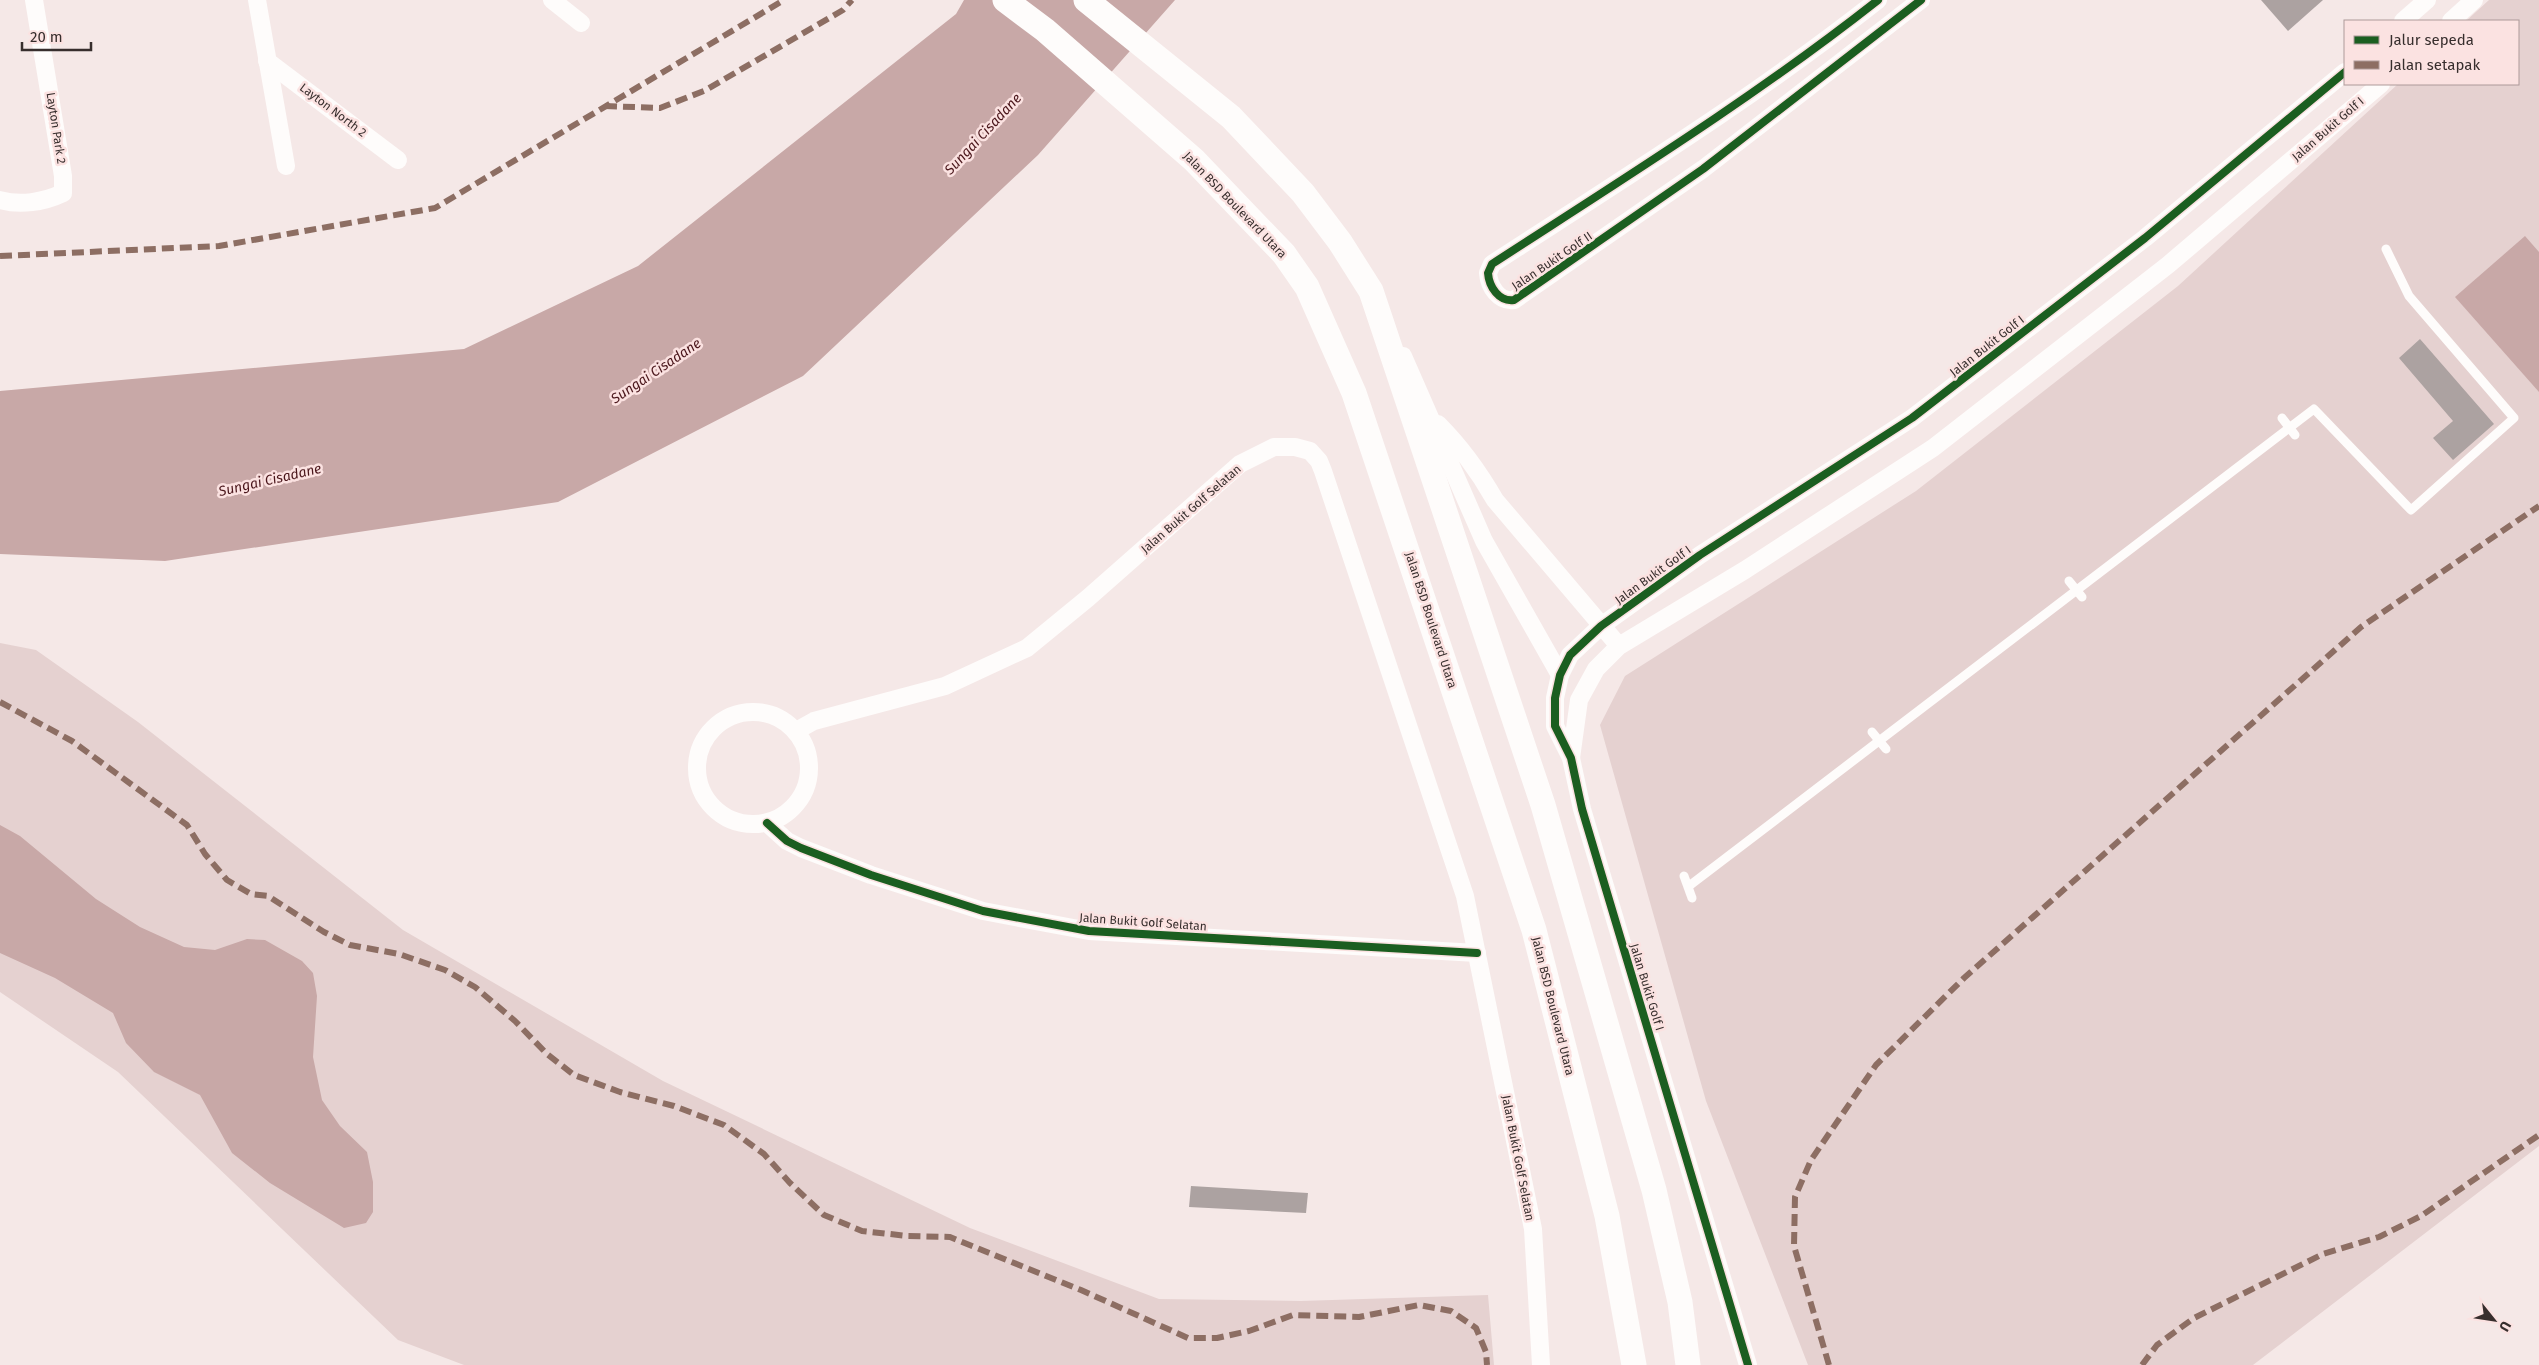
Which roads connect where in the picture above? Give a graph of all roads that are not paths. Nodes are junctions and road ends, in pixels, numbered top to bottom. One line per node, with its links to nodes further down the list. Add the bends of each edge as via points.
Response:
1 (34, 0): 18 (street, Layton Park 2, via 63,176 63,193 49,200 11,204)
2 (257, 0): 13 (street)
3 (552, 0): 12 (street)
4 (1005, 0): 40 (main road, Jalan BSD Boulevard Utara, via 1045,30 1194,160 1284,254 1307,287 1354,393 1534,930 1607,1216)
5 (1086, 0): 20 (main road, via 1231,117 1303,193)
6 (1878, 0): 7 (street, Jalan Bukit Golf II, via 1813,52 1492,264 1488,273 1493,289 1503,298 1514,300 1555,273 1703,169)
7 (1922, 0)
8 (2427, 0): 10 (street)
9 (2474, 0): 11 (street)
10 (2404, 20)
11 (2452, 20)
12 (581, 23)
13 (267, 60): 16 (street, Layton North 2); 17 (street)
14 (2344, 73): 26 (street, Jalan Bukit Golf I, via 2145,238 1912,418 1700,554)
15 (2380, 85): 27 (street, Jalan Bukit Golf I, via 2168,265 1933,448 1744,570)
16 (398, 160)
17 (286, 166)
18 (0, 200)
19 (2386, 249): 23 (lane, via 2409,296 2514,418 2411,510 2314,409)
20 (1371, 290): 21 (street); 41 (main road, via 1543,805 1654,1190 1680,1302)
21 (1430, 417): 26 (street, via 1454,441 1495,500); 28 (street, via 1484,542)
22 (2282, 418): 23 (lane)
23 (2292, 431): 25 (lane)
24 (2069, 581): 25 (lane)
25 (2079, 594): 31 (lane)
26 (1601, 626): 27 (street); 28 (street, Jalan Bukit Golf I, via 1570,655)
27 (1618, 646): 33 (street, Jalan Bukit Golf I, via 1596,669 1579,700)
28 (1560, 676): 33 (street, Jalan Bukit Golf I, via 1555,698 1555,726)
29 (796, 731): 34 (street, via 808,757 807,785 792,810); 34 (street, via 776,717 751,712 739,714 717,726 705,740 698,758 703,795 719,813 742,824); 38 (street, Jalan Bukit Golf Selatan, via 830,716 945,686 1027,648 1240,464 1274,448 1303,448 1319,460 1323,471 1465,896)
30 (1872, 732): 31 (lane)
31 (1879, 740): 32 (lane); 36 (lane)
32 (1886, 749)
33 (1571, 758): 42 (street, Jalan Bukit Golf I, via 1582,809)
34 (767, 823): 38 (street, Jalan Bukit Golf Selatan, via 787,841 801,848 931,895 983,911 1089,931)
35 (1684, 876): 36 (lane)
36 (1689, 886): 37 (lane)
37 (1692, 898)
38 (1477, 953): 39 (street, Jalan Bukit Golf Selatan, via 1532,1229)
39 (1541, 1365)
40 (1634, 1365)
41 (1688, 1365)
42 (1748, 1365)

